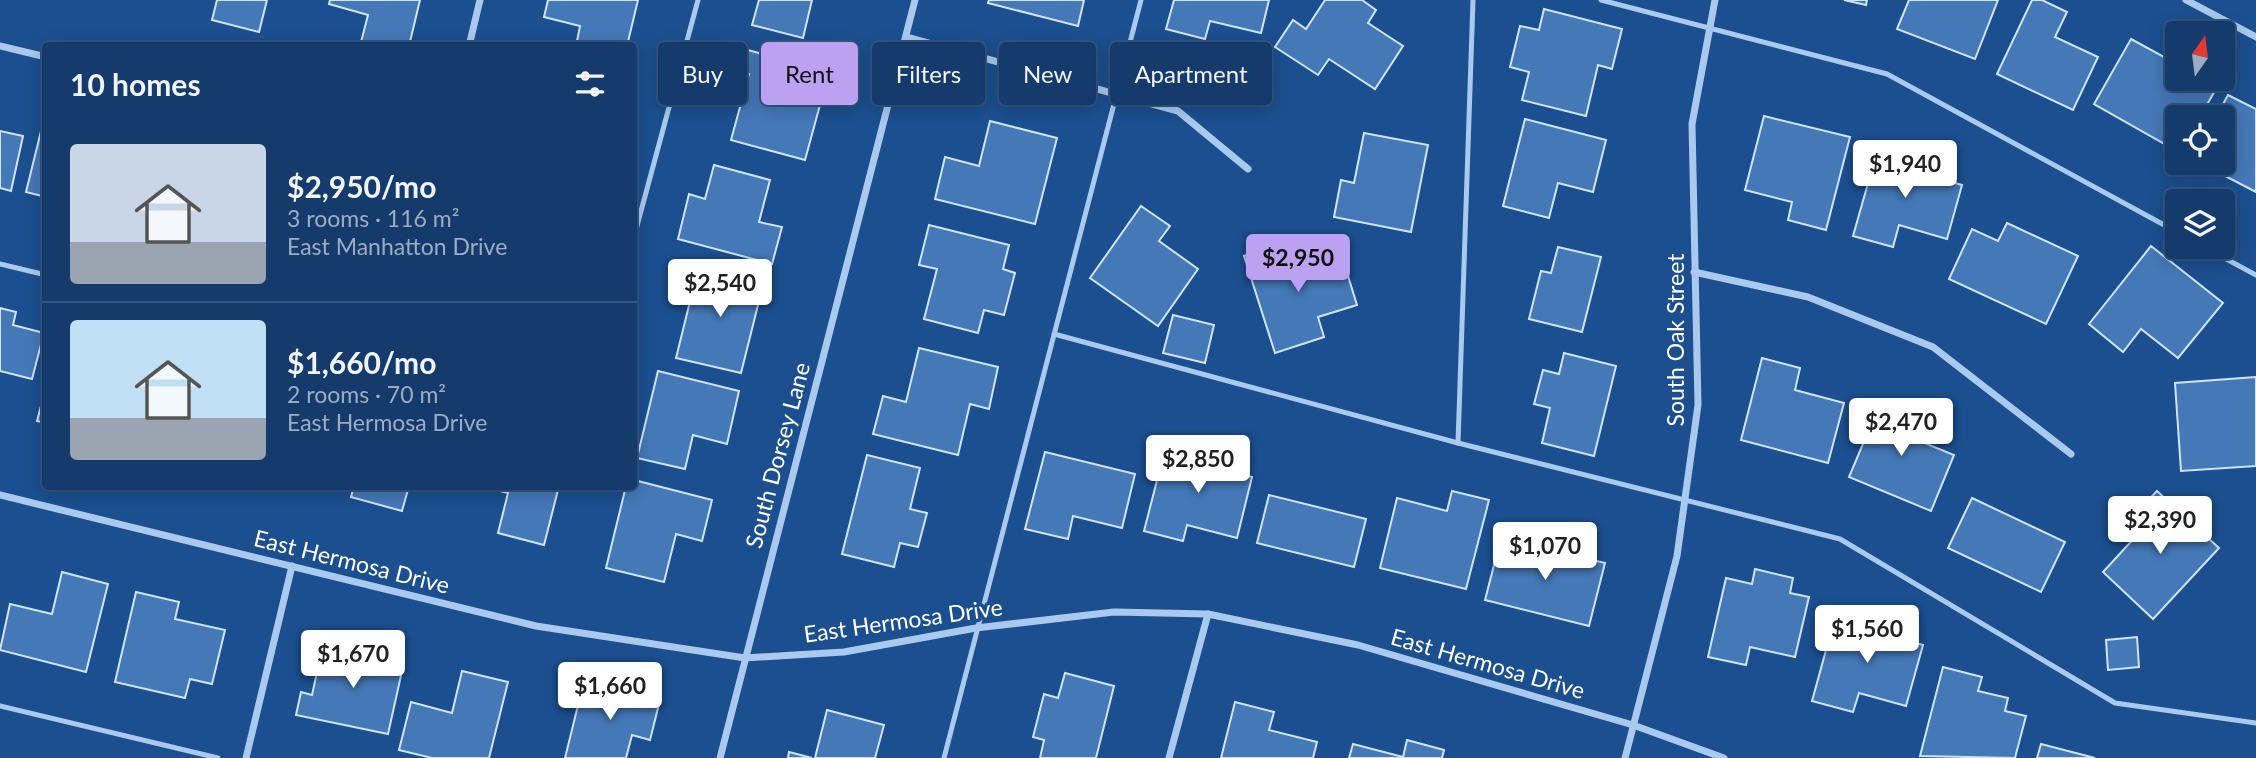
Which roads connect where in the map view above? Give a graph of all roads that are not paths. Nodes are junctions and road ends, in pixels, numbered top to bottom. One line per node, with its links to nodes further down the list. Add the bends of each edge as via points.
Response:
1 (480, 0): 12 (street)
2 (698, 0): 21 (lane)
3 (915, 0): 10 (street, South Dorsey Lane)
4 (1141, 0): 13 (lane)
5 (1473, 0): 28 (lane)
6 (1601, 0): 9 (lane)
7 (1715, 0): 9 (street, South Oak Street)
8 (2186, 0): 11 (street)
9 (1707, 29): 20 (lane, via 1887,74); 24 (street, South Oak Street, via 1692,124)
10 (906, 37): 16 (street); 35 (street, South Dorsey Lane)
11 (2256, 37)
12 (470, 42)
13 (1129, 42)
14 (0, 46): 15 (street)
15 (42, 56)
16 (1110, 93)
17 (1112, 105): 27 (lane)
18 (1156, 105): 19 (street, via 1178,111)
19 (1248, 169)
20 (2165, 225)
21 (637, 226)
22 (2226, 259): 26 (lane)
23 (0, 264): 25 (lane)
24 (1694, 272): 29 (street, via 1808,297 1933,347); 31 (street, South Oak Street, via 1698,405)
25 (42, 274)
26 (2256, 275)
27 (1054, 334): 28 (lane); 34 (lane)
28 (1458, 443): 31 (lane)
29 (2071, 454)
30 (0, 495): 32 (street, East Hermosa Drive)
31 (1686, 498): 37 (lane, via 1840,539 2115,703); 38 (street, South Oak Street, via 1677,556)
32 (292, 566): 35 (street, East Hermosa Drive, via 536,626); 40 (street)
33 (1208, 614): 34 (street, East Hermosa Drive, via 1114,612); 38 (street, East Hermosa Drive, via 1358,645); 43 (street)
34 (976, 628): 35 (street, East Hermosa Drive, via 844,652); 42 (lane)
35 (745, 658): 41 (street, South Dorsey Lane)
36 (0, 705): 39 (lane)
37 (2256, 723)
38 (1633, 725): 44 (street, South Oak Street); 45 (street, East Hermosa Drive)
39 (218, 758)
40 (246, 758)
41 (720, 758)
42 (944, 758)
43 (1169, 758)
44 (1625, 758)
45 (1724, 758)

